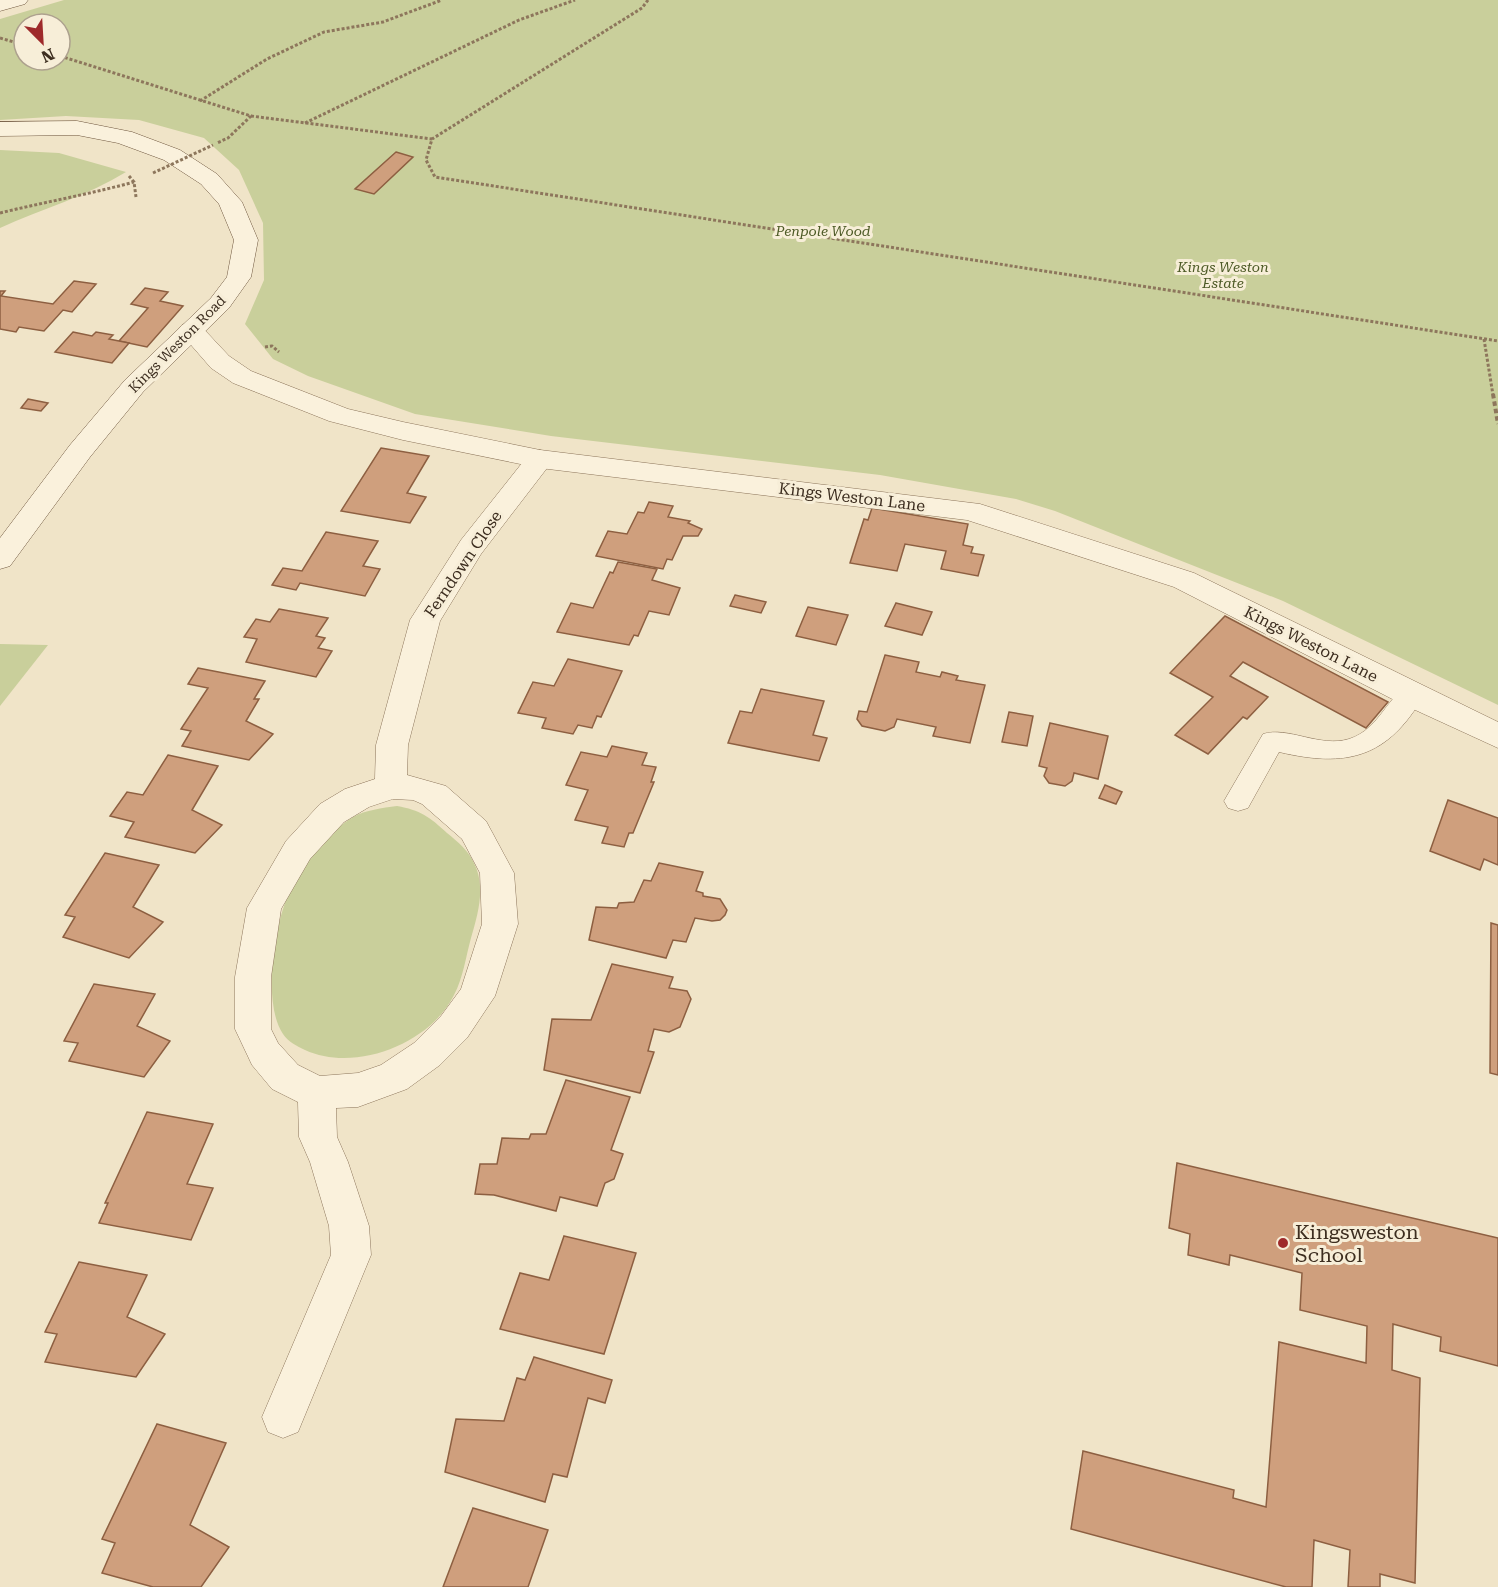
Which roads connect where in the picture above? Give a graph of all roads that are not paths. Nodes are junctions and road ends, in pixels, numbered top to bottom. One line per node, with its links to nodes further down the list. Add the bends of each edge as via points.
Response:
1 (18, 0): 2 (street)
2 (0, 5)
3 (0, 129): 4 (street, Kings Weston Road, via 77,128 124,137 172,155 209,179 230,202 246,240 239,277 220,303)
4 (190, 330): 5 (street, Kings Weston Lane, via 220,362 242,377 339,415); 6 (street, Kings Weston Road, via 134,386)
5 (540, 459): 7 (street, Kings Weston Lane, via 970,511 1184,580); 9 (street, Ferndown Close, via 471,547 425,620 392,745)
6 (0, 559)
7 (1411, 695): 8 (street, Kings Weston Lane); 10 (lane, via 1383,732 1357,747 1323,752 1272,741)
8 (1498, 736)
9 (392, 786): 11 (street, via 357,798 332,813 298,850 264,908 253,976 253,1029 265,1054 285,1077); 11 (street, via 434,795 474,830 497,873 500,924 477,996 428,1054 394,1077 358,1090)
10 (1238, 801)
11 (317, 1093): 12 (street, via 318,1137 349,1226 351,1255)
12 (283, 1416)

